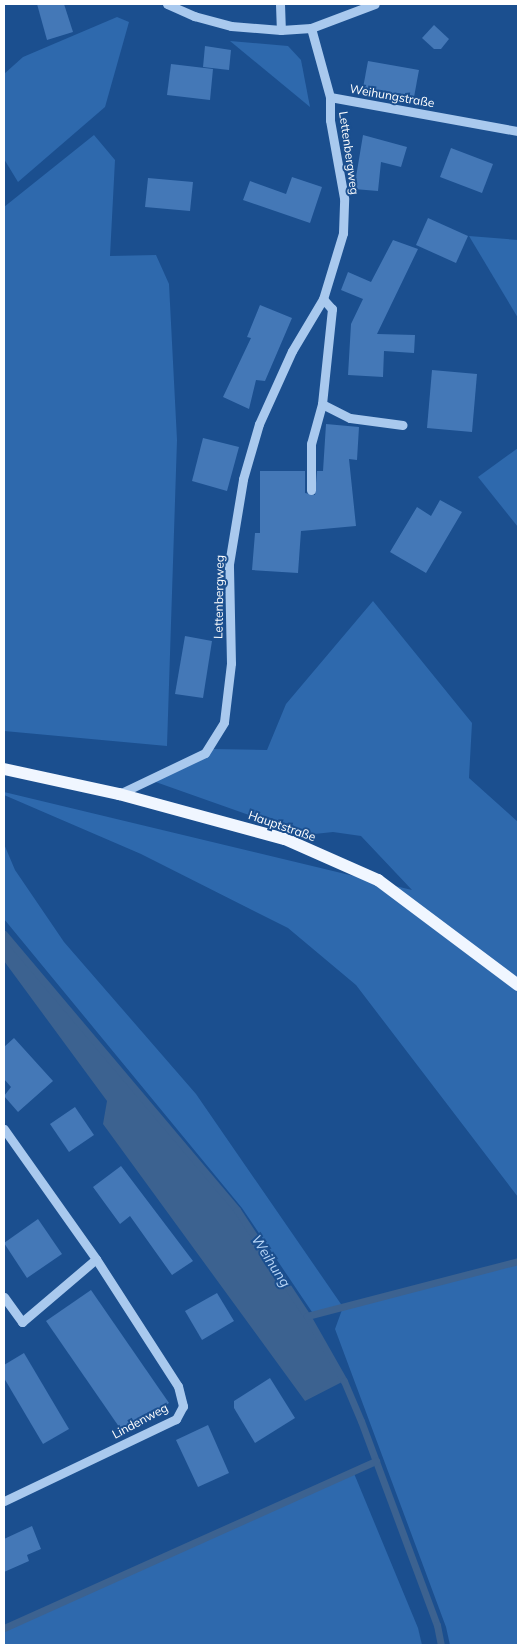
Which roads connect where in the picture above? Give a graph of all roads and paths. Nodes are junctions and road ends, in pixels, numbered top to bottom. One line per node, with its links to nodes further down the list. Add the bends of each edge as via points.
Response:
1 (167, 4): 5 (street, via 194,16 231,26)
2 (280, 4): 5 (street)
3 (375, 4): 4 (street)
4 (311, 28): 5 (street); 6 (street, Weihungstraße)
5 (281, 30)
6 (330, 97): 7 (street, Weihungstraße); 8 (street, Lettenbergweg, via 330,120 344,198 343,233)
7 (518, 132)
8 (322, 299): 9 (street, via 332,309); 13 (street, Lettenbergweg, via 284,367 259,424 243,478 229,564 231,663 224,722 205,753)
9 (322, 404): 10 (street, via 350,418); 11 (street, via 311,444)
10 (404, 426)
11 (311, 490)
12 (4, 769): 13 (main road, Hauptstraße)
13 (119, 794): 14 (main road, Hauptstraße, via 263,832 378,880)
14 (518, 985)
15 (4, 1129): 16 (street, Lindenweg)
16 (96, 1259): 17 (street, via 22,1322); 18 (street, Lindenweg, via 178,1386 183,1406 176,1419)
17 (4, 1297)
18 (4, 1501)

